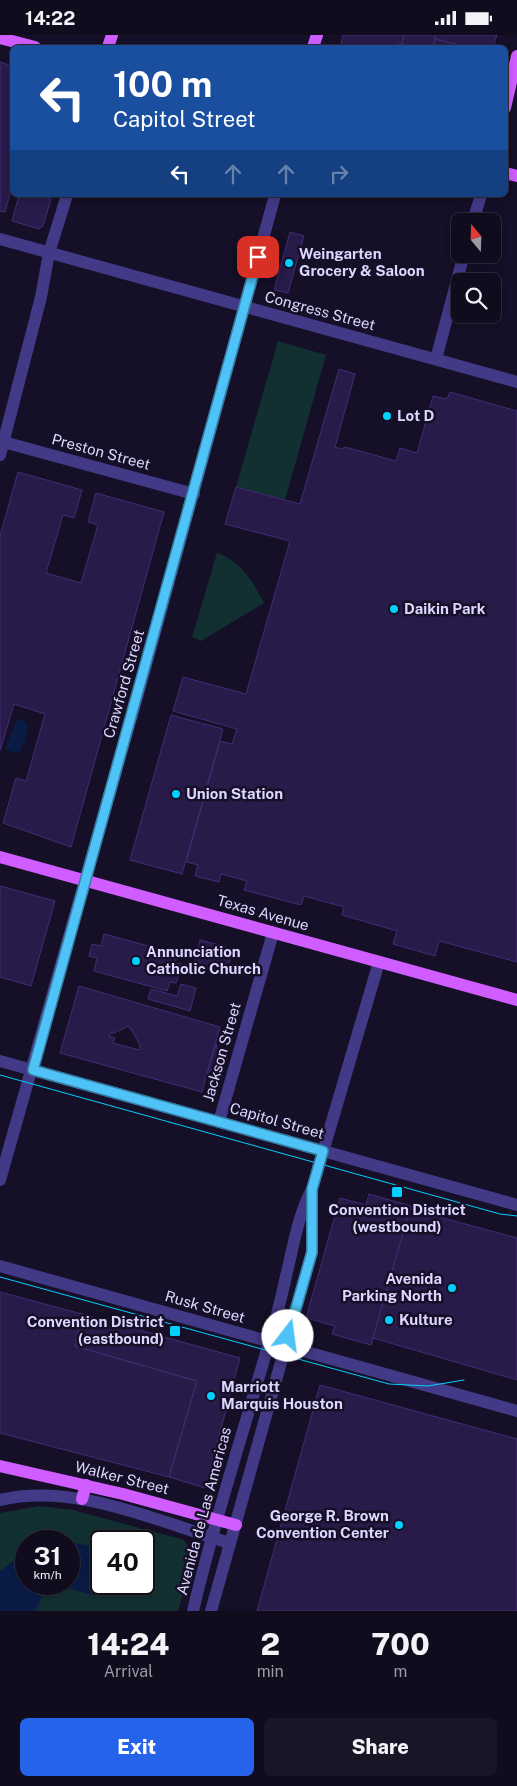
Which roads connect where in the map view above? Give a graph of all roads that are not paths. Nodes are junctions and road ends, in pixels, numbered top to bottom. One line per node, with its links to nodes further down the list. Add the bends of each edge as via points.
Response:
1 (0, 38): 2 (main road)
2 (27, 45)
3 (517, 56): 4 (main road)
4 (508, 95)
5 (66, 197): 10 (street)
6 (273, 197): 12 (street, Crawford Street)
7 (480, 197): 8 (street)
8 (475, 213)
9 (0, 239): 10 (street, Congress Street)
10 (49, 253): 12 (street, Congress Street); 15 (street, via 41,297)
11 (462, 263): 13 (street)
12 (244, 307): 13 (street, Congress Street); 17 (street, Crawford Street)
13 (436, 359): 14 (street, Congress Street)
14 (517, 382)
15 (2, 441): 16 (street); 17 (street, Preston Street)
16 (0, 455)
17 (194, 494): 19 (street, Crawford Street)
18 (0, 857): 19 (main road, Texas Avenue)
19 (85, 881): 20 (main road, Texas Avenue); 24 (street, Crawford Street)
20 (273, 933): 21 (main road, Texas Avenue); 25 (street, Jackson Street)
21 (379, 962): 22 (main road, Texas Avenue); 26 (street, Avenida de Las Americas)
22 (517, 1000)
23 (0, 1061): 24 (street, Capitol Street)
24 (33, 1070): 25 (street, Capitol Street); 27 (street, Crawford Street)
25 (219, 1122): 26 (street, Capitol Street)
26 (323, 1151): 28 (street, Avenida de Las Americas); 30 (street, Capitol Street)
27 (0, 1180)
28 (312, 1189): 33 (street, Avenida de Las Americas, via 293,1239); 34 (street, Avenida de Las Americas, via 312,1252)
29 (517, 1198): 30 (street)
30 (498, 1200): 31 (street, Capitol Street)
31 (517, 1205)
32 (0, 1266): 33 (street, Rusk Street)
33 (269, 1342): 34 (street, Rusk Street); 40 (street, Avenida de Las Americas)
34 (286, 1346): 35 (street, Rusk Street); 41 (street, Avenida de Las Americas)
35 (517, 1411)
36 (0, 1465): 37 (main road, Walker Street)
37 (86, 1485): 38 (main road); 40 (main road, Walker Street)
38 (82, 1499): 39 (street, via 25,1495); 42 (street)
39 (0, 1500)
40 (216, 1520): 41 (main road, Walker Street); 42 (street, Avenida de Las Americas)
41 (236, 1525): 43 (street, Avenida de Las Americas)
42 (211, 1537): 43 (street); 44 (street, Avenida de Las Americas)
43 (230, 1543): 45 (street, Avenida de Las Americas)
44 (193, 1611)
45 (211, 1611)

